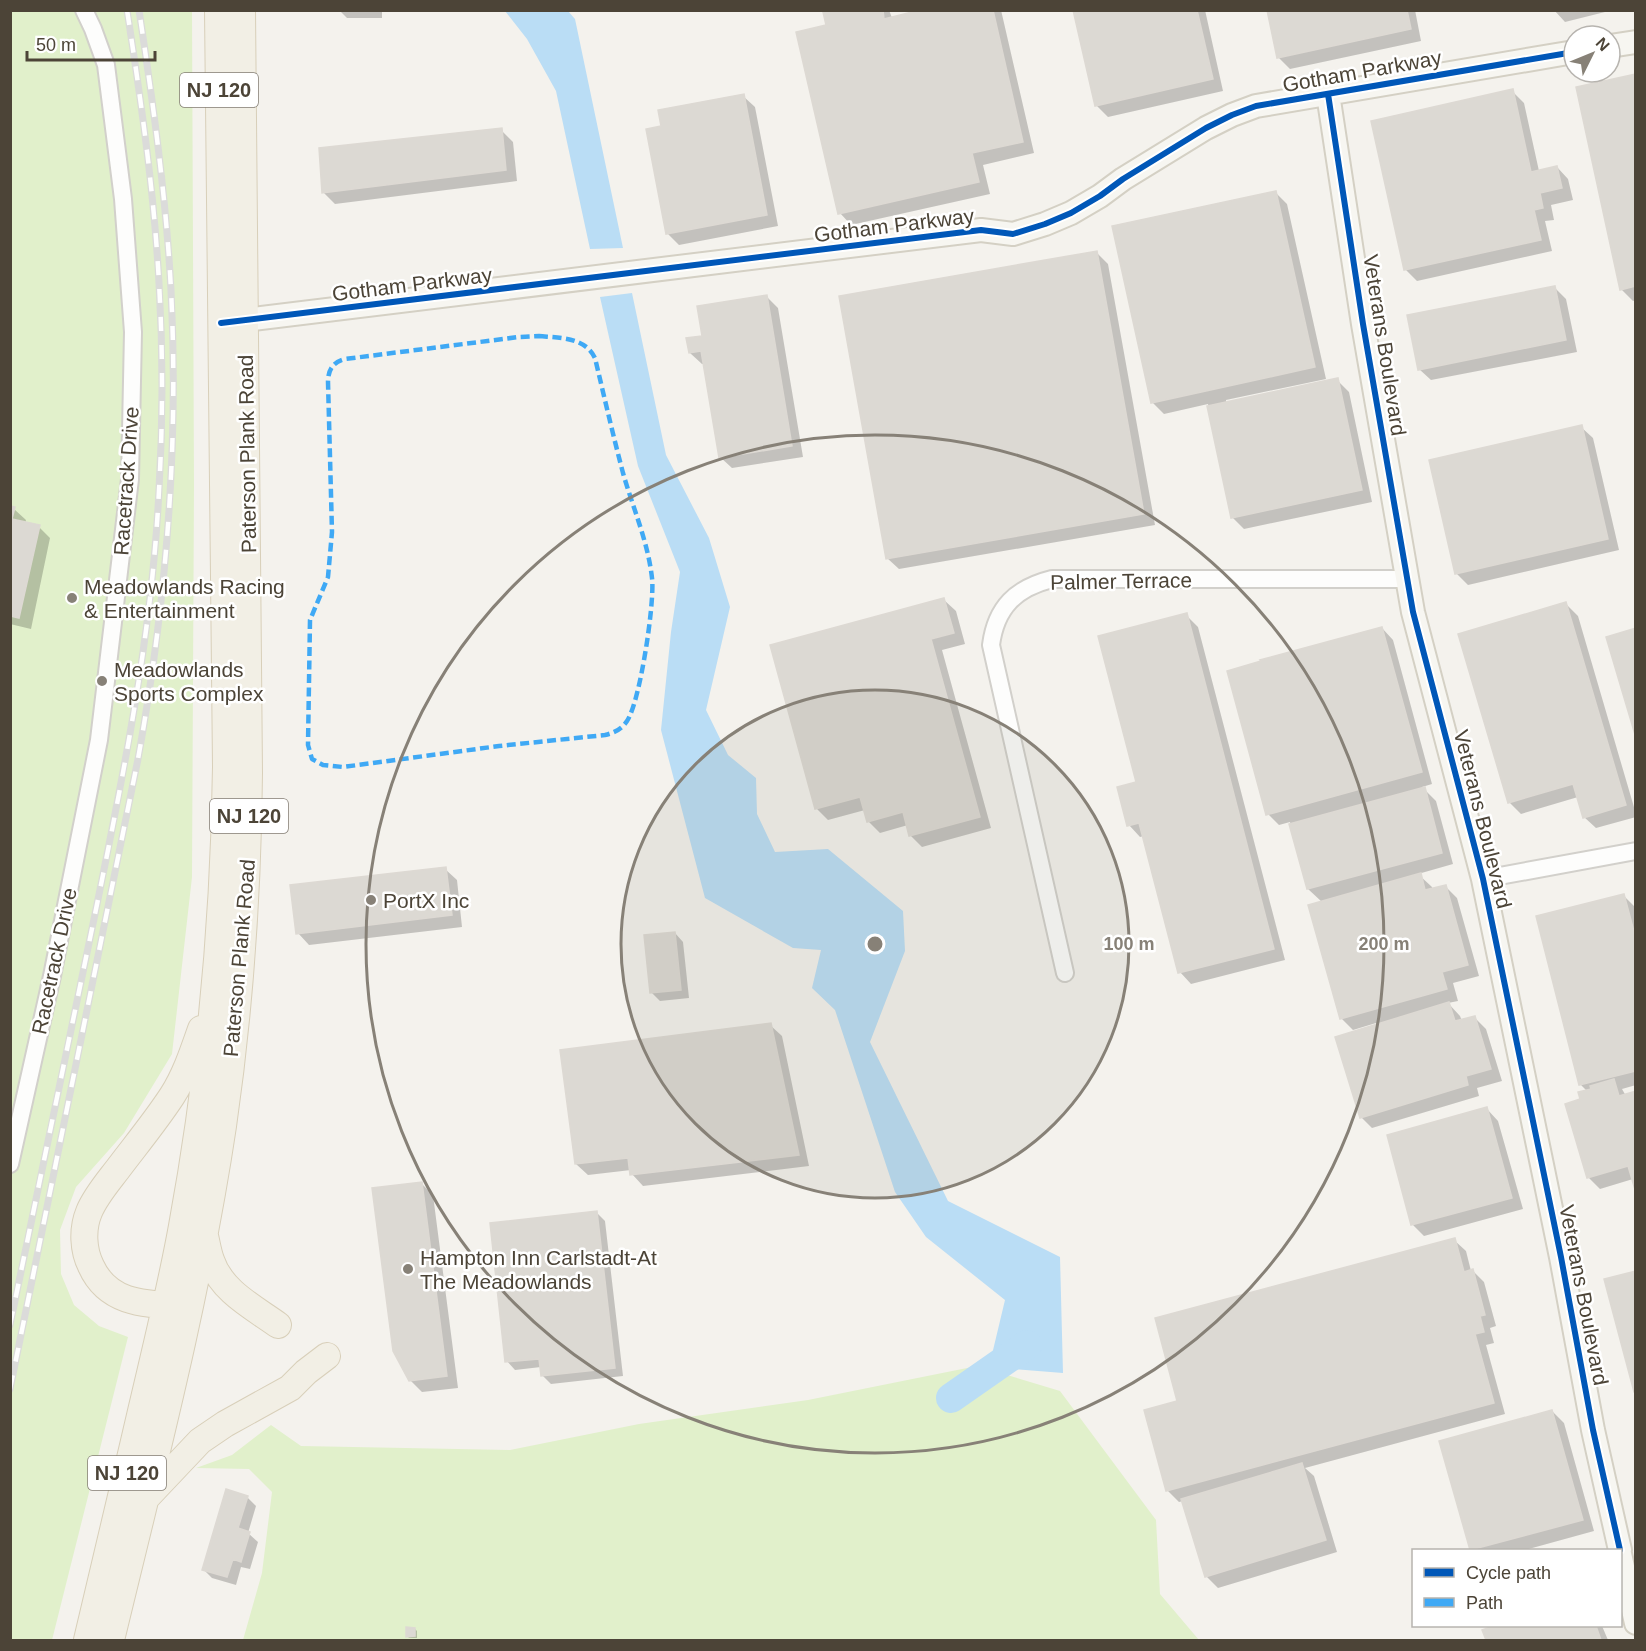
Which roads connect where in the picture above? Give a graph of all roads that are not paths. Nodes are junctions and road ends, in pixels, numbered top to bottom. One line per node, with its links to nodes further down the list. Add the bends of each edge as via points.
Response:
1 (84, 10): 12 (street, Racetrack Drive, via 106,65 123,199 133,332 130,478 99,740)
2 (218, 10): 6 (main road, Paterson Plank Road / NJ 120)
3 (242, 10): 6 (main road, Paterson Plank Road / NJ 120)
4 (1562, 54): 5 (street, Gotham Parkway)
5 (1328, 94): 6 (street, Gotham Parkway, via 1256,106 1232,115 1071,213 1013,234 981,230); 7 (street, Veterans Boulevard)
6 (233, 321): 11 (main road, Paterson Plank Road / NJ 120, via 225,798); 13 (main road, Paterson Plank Road / NJ 120, via 249,715 248,839 233,1048)
7 (1408, 579): 9 (street, Veterans Boulevard, via 1413,612); 10 (street, Palmer Terrace, via 1052,579 1027,587 1007,604 998,618 991,645)
8 (1635, 851): 9 (street)
9 (1483, 879): 18 (street, Veterans Boulevard)
10 (1065, 973)
11 (216, 983): 14 (main road, Paterson Plank Road / NJ 120, via 206,1077 182,1228); 14 (main road, via 181,1080 102,1189 85,1224 85,1249 102,1284 122,1298 148,1305)
12 (10, 1164)
13 (205, 1233): 14 (main road, Paterson Plank Road / NJ 120); 15 (main road, via 211,1261 224,1283)
14 (178, 1306): 17 (main road, Paterson Plank Road / NJ 120); 21 (main road, NJ 120)
15 (278, 1325)
16 (327, 1356): 17 (main road, via 290,1388 200,1441)
17 (145, 1500): 22 (main road, Paterson Plank Road / NJ 120)
18 (1619, 1549)
19 (1622, 1564): 20 (street, Veterans Boulevard)
20 (1635, 1623)
21 (87, 1641)
22 (111, 1641)

